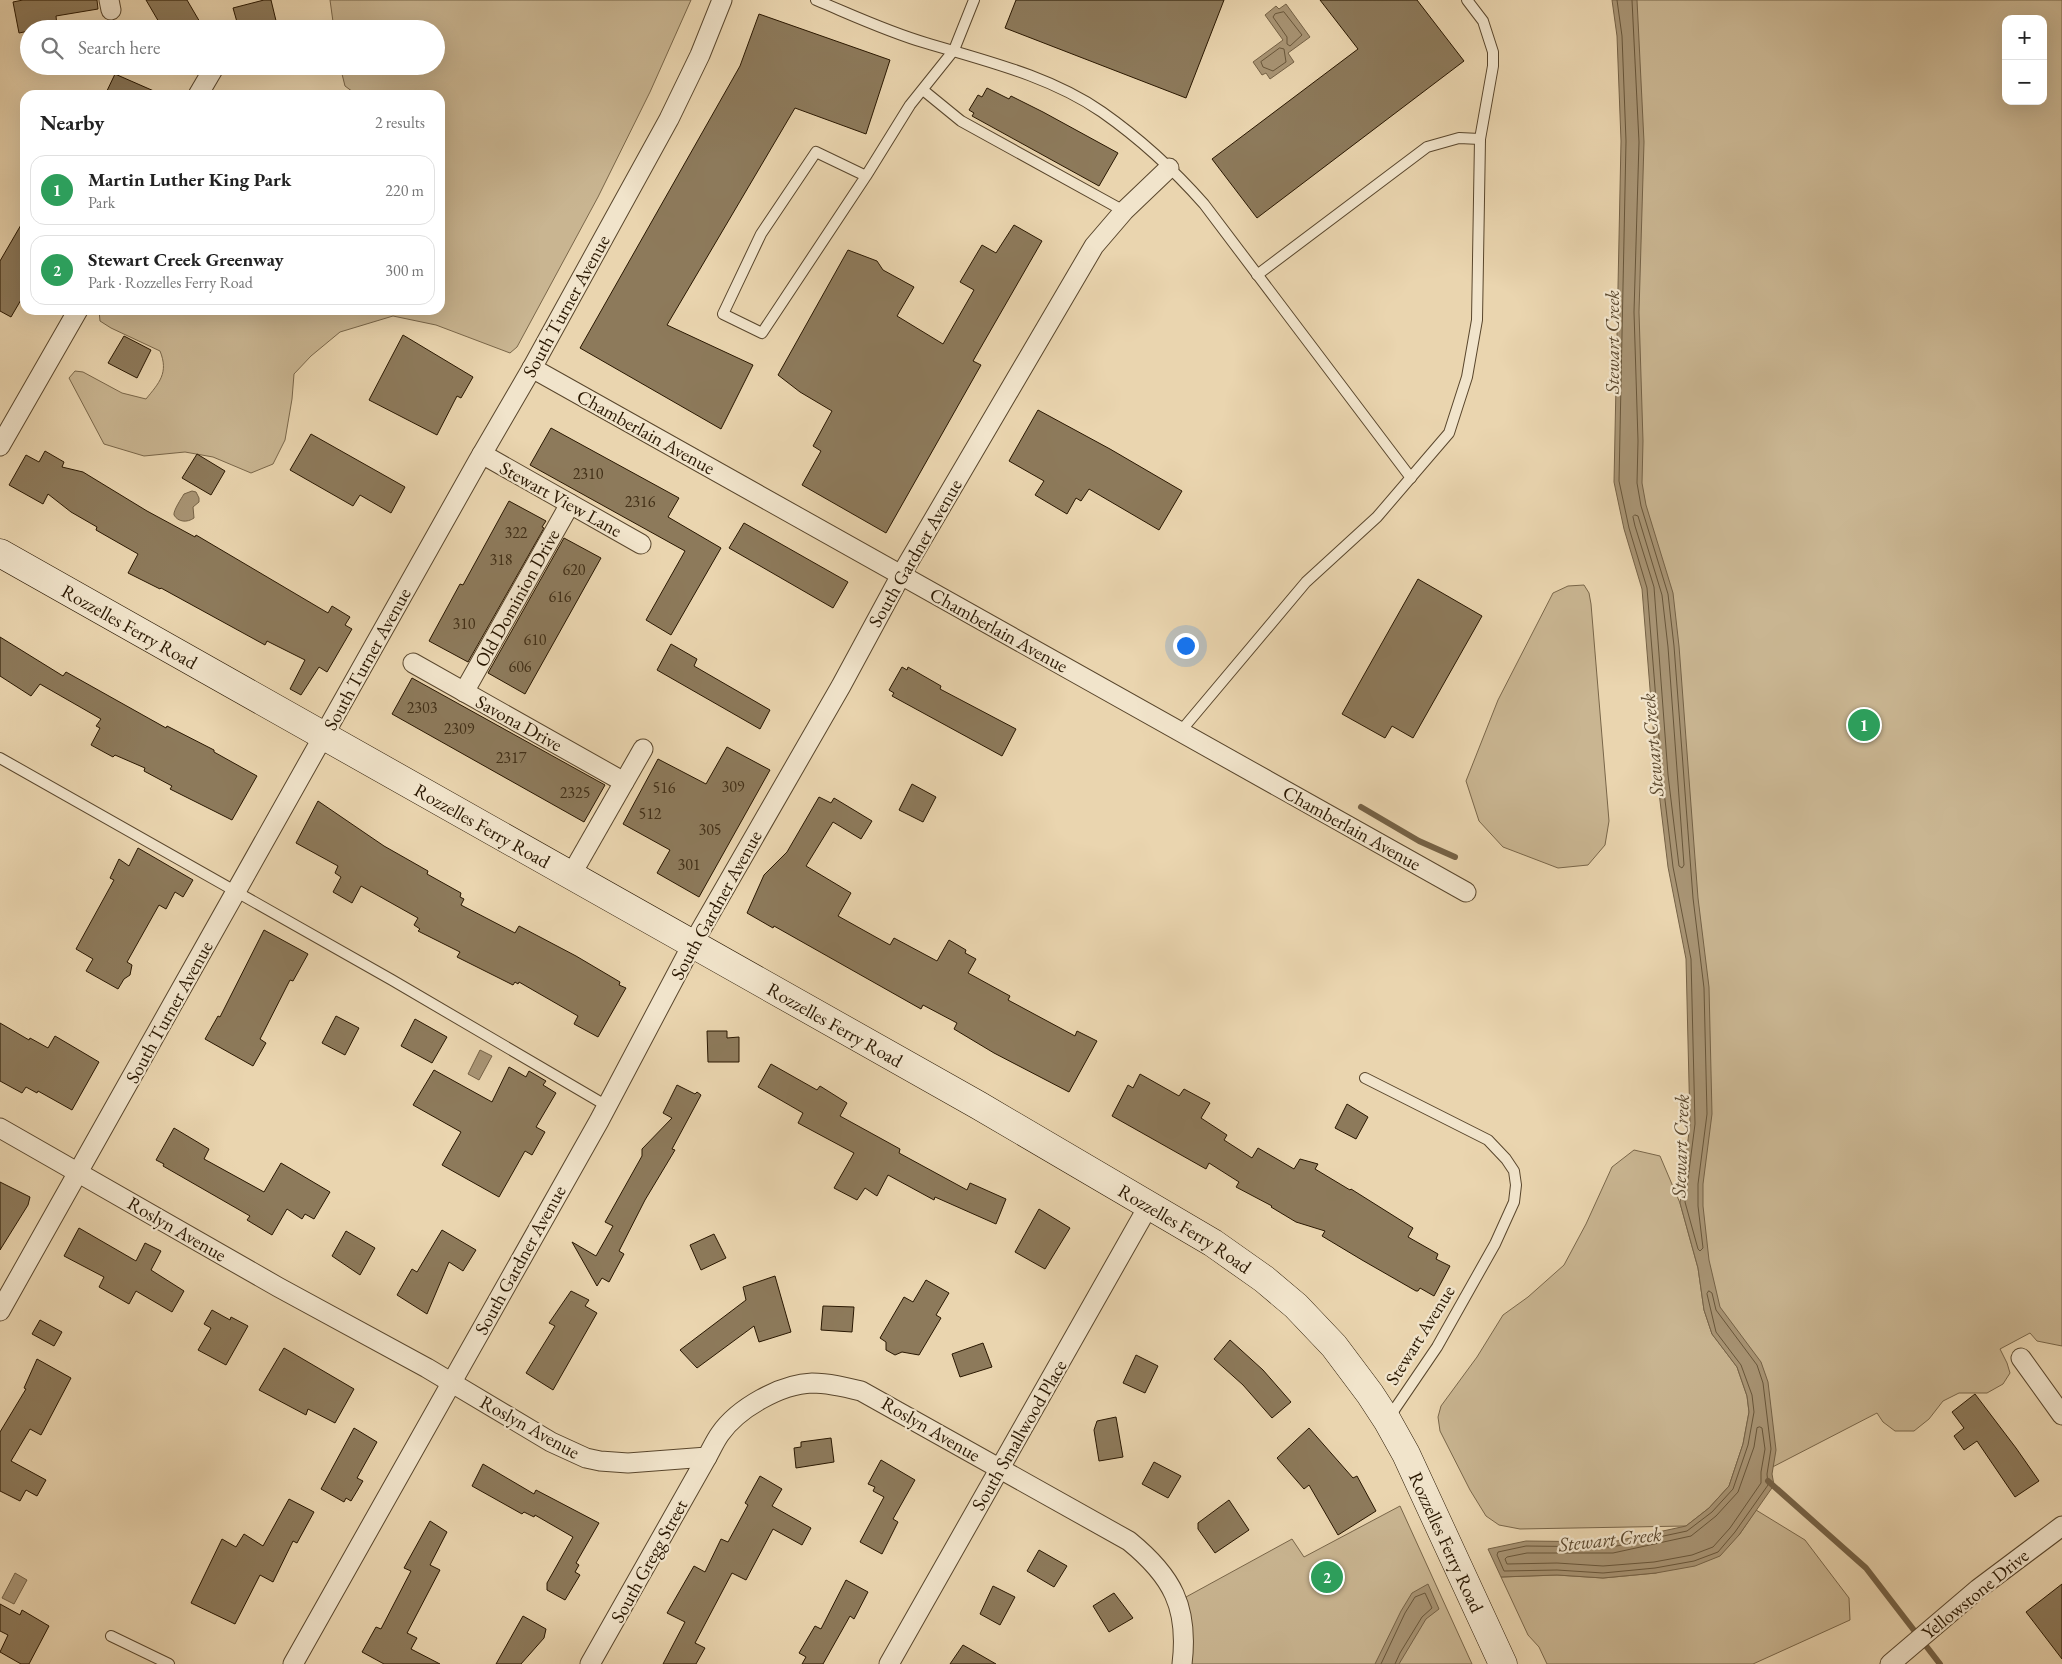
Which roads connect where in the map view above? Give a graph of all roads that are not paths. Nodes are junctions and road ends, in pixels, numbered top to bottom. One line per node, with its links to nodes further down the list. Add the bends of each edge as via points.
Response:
1 (722, 0): 15 (street, South Turner Avenue, via 673,111)
2 (816, 0): 5 (lane, via 891,31)
3 (974, 0): 5 (lane)
4 (1467, 0): 9 (lane, via 1483,21 1493,52)
5 (954, 50): 8 (lane); 10 (lane, via 1019,71 1071,94 1102,112)
6 (210, 75): 7 (street)
7 (201, 90)
8 (923, 90): 11 (lane, via 910,105); 12 (lane, via 961,121)
9 (1480, 139): 13 (lane, via 1458,138 1427,147); 18 (lane, via 1477,320 1467,377 1449,433)
10 (1169, 168): 12 (street, South Gardner Avenue); 13 (lane, via 1204,204)
11 (866, 176): 11 (lane, via 762,333 723,314 761,234 816,152)
12 (1124, 211): 22 (street, South Gardner Avenue, via 1094,246)
13 (1257, 275): 18 (lane)
14 (75, 315): 16 (street)
15 (532, 368): 17 (street, South Turner Avenue); 22 (street, Chamberlain Avenue)
16 (0, 446)
17 (482, 454): 19 (street, Stewart View Lane); 26 (street, South Turner Avenue)
18 (1411, 478): 25 (lane, via 1377,517 1306,582)
19 (570, 504): 20 (street, Stewart View Lane); 24 (street, Old Dominion Drive)
20 (640, 544)
21 (0, 552): 26 (street, Rozzelles Ferry Road)
22 (901, 575): 25 (street, Chamberlain Avenue); 33 (street, South Gardner Avenue)
23 (413, 663): 24 (street, Savona Drive)
24 (464, 692): 29 (street, Savona Drive)
25 (1180, 732): 32 (street, Chamberlain Avenue)
26 (324, 736): 30 (street, Rozzelles Ferry Road); 31 (street, South Turner Avenue)
27 (643, 749): 29 (street)
28 (0, 758): 31 (lane)
29 (624, 782): 30 (street)
30 (572, 875): 33 (street, Rozzelles Ferry Road)
31 (236, 892): 35 (lane); 37 (street, South Turner Avenue)
32 (1466, 892)
33 (692, 945): 35 (street, South Gardner Avenue); 38 (street, Rozzelles Ferry Road)
34 (1365, 1078): 43 (lane, Stewart Avenue, via 1488,1140 1514,1170 1516,1184 1514,1202 1482,1268 1437,1347)
35 (607, 1106): 41 (street, South Gardner Avenue)
36 (0, 1128): 37 (street, Roslyn Avenue)
37 (79, 1172): 39 (street, South Turner Avenue); 41 (street, Roslyn Avenue)
38 (1149, 1205): 43 (street, Rozzelles Ferry Road, via 1212,1242 1296,1306 1334,1346); 45 (street, South Smallwood Place)
39 (0, 1311)
40 (2021, 1358): 42 (street)
41 (451, 1383): 44 (street, Roslyn Avenue, via 551,1442 586,1458 628,1463); 49 (street, South Gardner Avenue)
42 (2062, 1414)
43 (1387, 1420): 53 (street, Rozzelles Ferry Road, via 1406,1454)
44 (707, 1458): 45 (street, Roslyn Avenue, via 721,1433 758,1401 782,1390 810,1383 836,1384 861,1391); 50 (street, South Gregg Street)
45 (1000, 1468): 51 (street, South Smallwood Place); 52 (street, Roslyn Avenue, via 1129,1541 1151,1559 1169,1581 1177,1600 1183,1627)
46 (2062, 1526): 54 (street, Yellowstone Drive, via 1946,1615)
47 (111, 1636): 48 (lane)
48 (169, 1664)
49 (293, 1664)
50 (590, 1664)
51 (889, 1664)
52 (1182, 1664)
53 (1503, 1664)
54 (1890, 1664)

